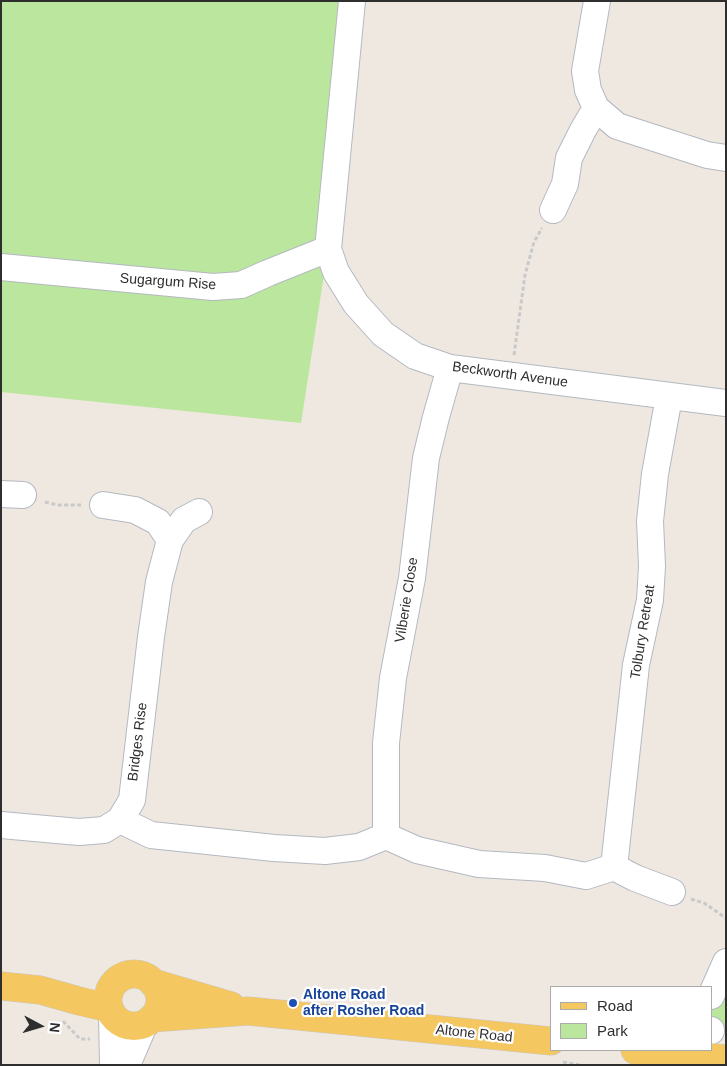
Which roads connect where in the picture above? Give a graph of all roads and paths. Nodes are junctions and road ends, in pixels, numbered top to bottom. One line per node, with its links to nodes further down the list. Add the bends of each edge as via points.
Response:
1 (352, 1): 6 (street, Beckworth Avenue)
2 (597, 1): 3 (street, via 585,71 588,90)
3 (596, 108): 4 (street, via 617,126); 5 (street, via 569,158 565,184)
4 (716, 156)
5 (553, 210): 9 (path, via 534,242 525,275)
6 (328, 249): 7 (street, Sugargum Rise, via 241,285 213,287); 8 (street, Beckworth Avenue, via 336,272 356,304 383,334 415,356)
7 (1, 267)
8 (450, 368): 9 (street, Beckworth Avenue); 18 (street, Vilberie Close, via 426,458 412,578 393,678 386,743)
9 (511, 376): 10 (street, Beckworth Avenue)
10 (669, 397): 11 (street, Beckworth Avenue); 19 (street, Tolbury Retreat, via 655,474 650,521 650,600 636,665)
11 (726, 403)
12 (12, 495): 13 (path, via 58,505)
13 (103, 505): 15 (street, via 134,510 158,522)
14 (199, 512): 15 (street, Bridges Rise, via 184,520)
15 (170, 540): 16 (street, Bridges Rise, via 150,637 132,800)
16 (120, 820): 17 (street, via 104,830 79,832); 18 (street, via 151,834 274,848 324,851 359,847)
17 (1, 825)
18 (386, 836): 19 (street, via 417,850 479,864 545,868 586,876)
19 (614, 867): 20 (street)
20 (672, 892): 21 (path, via 704,903)
21 (726, 918)
22 (726, 962): 27 (street)
23 (118, 979): 24 (main road, via 137,974); 26 (main road); 28 (main road, via 108,996)
24 (153, 983): 29 (main road, Altone Road); 30 (main road, via 160,1001 158,1010)
25 (1, 986): 26 (main road)
26 (40, 990): 28 (main road)
27 (712, 994)
28 (111, 1011): 30 (main road, via 116,1019 127,1025 136,1026); 34 (street)
29 (248, 1011): 30 (main road, Altone Road); 31 (main road, Altone Road)
30 (149, 1021): 35 (street)
31 (550, 1041)
32 (658, 1051): 33 (main road)
33 (681, 1052)
34 (113, 1065)
35 (127, 1065)

